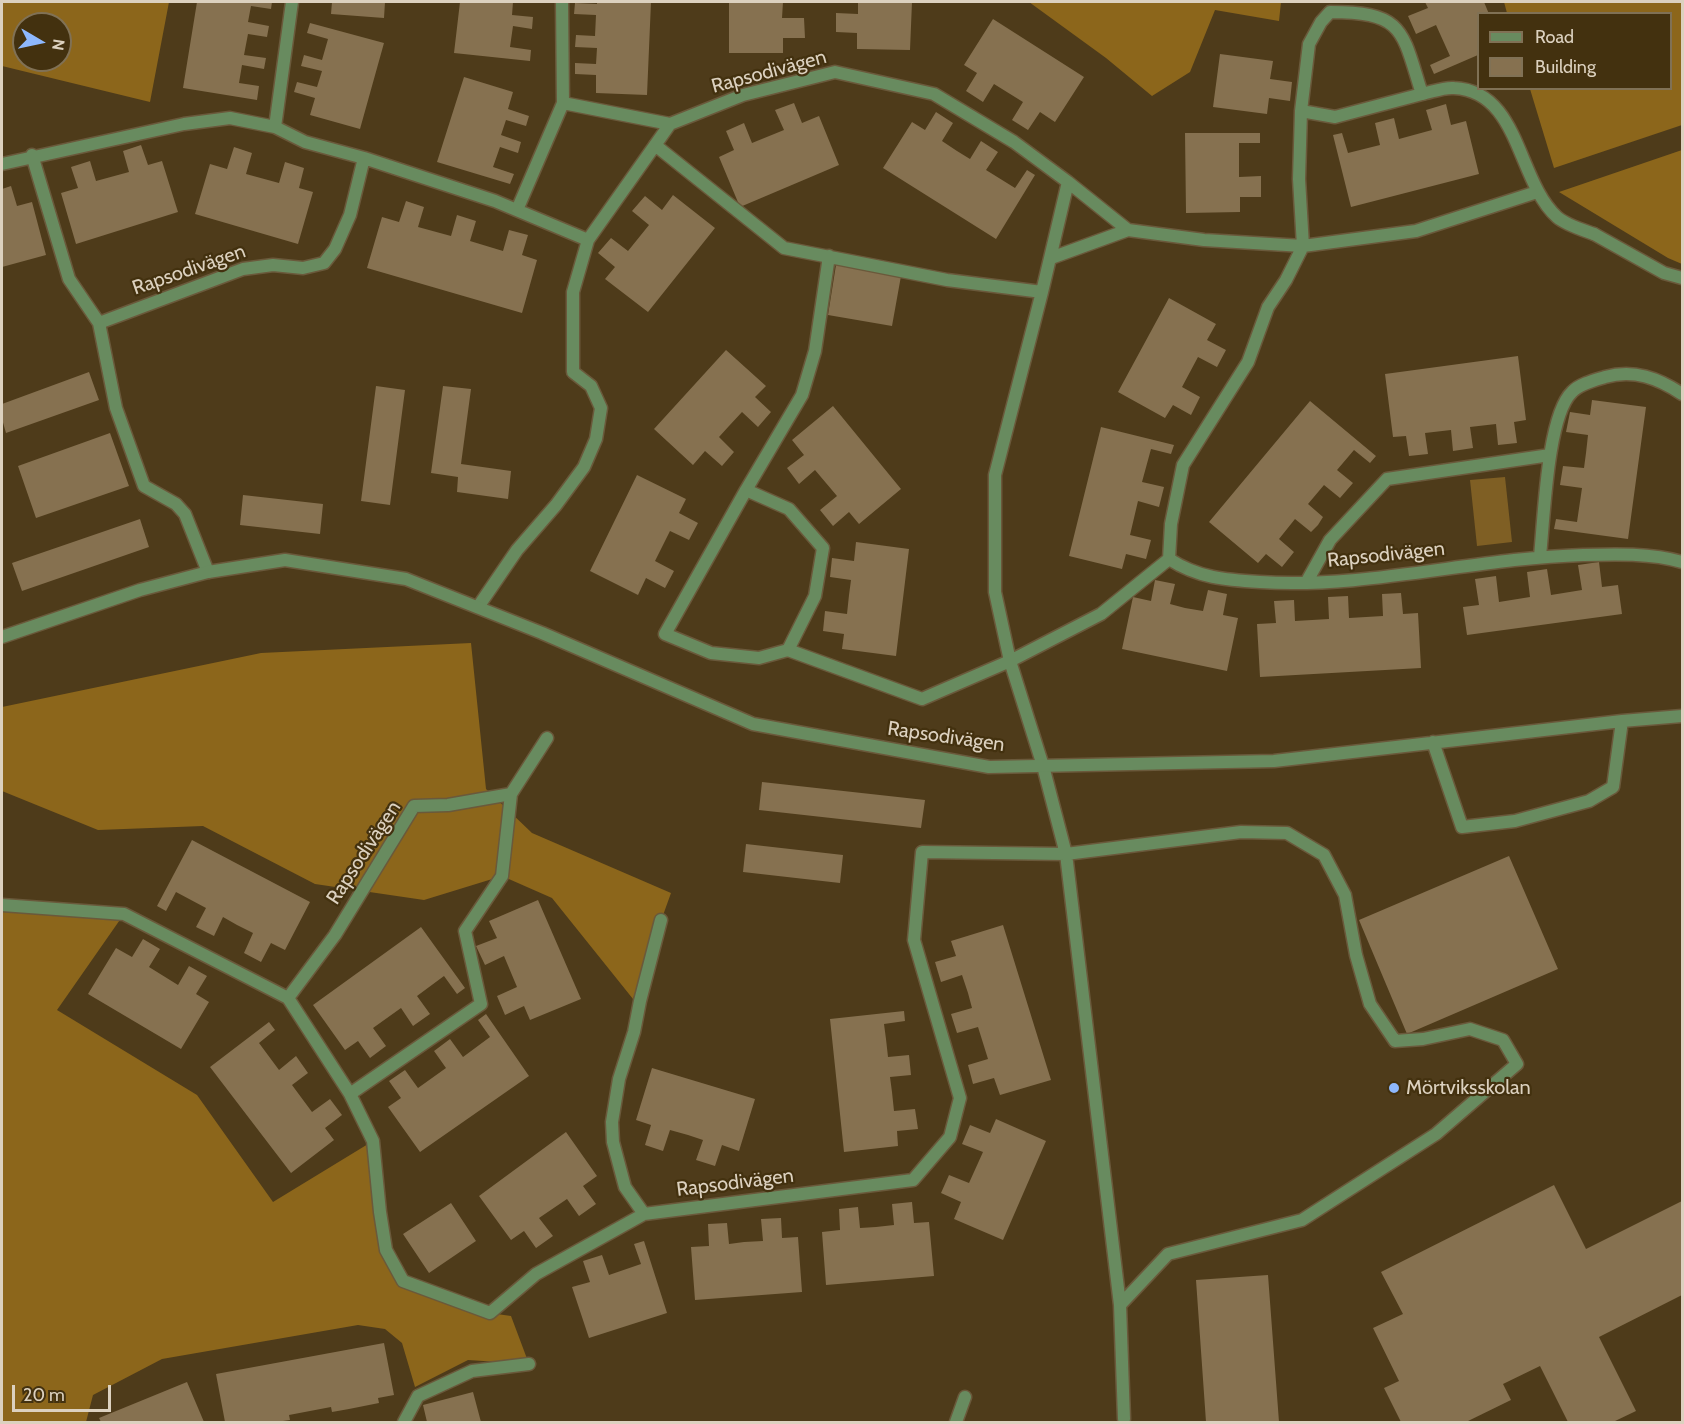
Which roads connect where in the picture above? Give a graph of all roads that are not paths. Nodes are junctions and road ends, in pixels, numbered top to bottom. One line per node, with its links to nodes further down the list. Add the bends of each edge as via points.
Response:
1 (292, 2): 7 (street)
2 (561, 2): 4 (street)
3 (1422, 94): 5 (street, via 1335,117); 5 (street, via 1405,40 1395,25 1381,17 1330,12 1309,44); 13 (street, via 1452,88 1471,91 1496,107)
4 (563, 103): 6 (street); 14 (street)
5 (1301, 111): 17 (street, via 1299,179)
6 (670, 124): 8 (street); 12 (street, Rapsodivägen, via 744,95 835,72 934,94 1014,142)
7 (275, 126): 9 (street, via 230,118); 10 (street, via 305,142)
8 (655, 145): 16 (street); 18 (street, via 784,248)
9 (32, 155): 11 (street); 22 (street, via 69,279)
10 (364, 158): 14 (street); 22 (street, Rapsodivägen, via 350,215 335,249 324,263 303,268 273,265 243,269)
11 (2, 164)
12 (1068, 182): 15 (street, Rapsodivägen); 19 (street)
13 (1538, 192): 17 (street, via 1416,231); 20 (street, via 1558,218 1664,273)
14 (518, 210): 16 (street)
15 (1128, 230): 17 (street, via 1204,240); 19 (street)
16 (588, 240): 31 (street, via 573,292 573,372 591,386 601,408 596,439 584,467 517,550)
17 (1303, 246): 27 (street, via 1268,307 1248,362 1183,465 1171,524)
18 (829, 256): 21 (street, via 947,280); 25 (street, via 815,351 802,395)
19 (1051, 258): 21 (street)
20 (1683, 278)
21 (1042, 292): 34 (street, via 995,475 995,592)
22 (99, 323): 29 (street, via 116,408 144,486 176,504 185,514)
23 (1683, 393): 24 (street, via 1664,381 1639,374 1614,374 1572,390 1560,408)
24 (1550, 455): 26 (street); 30 (street, via 1388,479 1330,540)
25 (746, 490): 33 (street, via 789,509 823,548 816,596); 33 (street, via 665,634 711,653 759,658)
26 (1540, 556): 28 (street, Rapsodivägen, via 1633,555); 30 (street, Rapsodivägen)
27 (1169, 559): 30 (street, Rapsodivägen, via 1186,570 1222,580); 34 (street, Rapsodivägen, via 1101,614)
28 (1683, 562)
29 (208, 572): 31 (street, Rapsodivägen, via 285,560 405,579); 32 (street, Rapsodivägen, via 140,590)
30 (1306, 583)
31 (478, 607): 39 (street, Rapsodivägen, via 753,724 989,767)
32 (2, 637)
33 (788, 650): 34 (street, Rapsodivägen, via 921,699)
34 (1010, 661): 39 (street)
35 (1683, 716): 36 (street, Rapsodivägen)
36 (1622, 720): 38 (street, Rapsodivägen); 38 (street, via 1613,787 1589,801 1515,821 1462,827)
37 (547, 738): 40 (street)
38 (1433, 742): 39 (street, Rapsodivägen, via 1274,761)
39 (1043, 766): 41 (street)
40 (511, 794): 44 (street, Rapsodivägen, via 448,805 414,806 335,935); 45 (street, via 502,876 465,931 481,1004)
41 (1066, 854): 46 (street, Rapsodivägen, via 922,852 914,940 960,1098 950,1137 913,1180); 47 (street); 47 (street, via 1241,832 1287,833 1324,855 1344,895 1370,1004 1395,1041 1470,1029 1503,1040 1517,1064 1436,1134 1302,1220 1168,1254)
42 (2, 905): 44 (street, via 124,914)
43 (661, 920): 46 (street, via 619,1079 612,1122 625,1187)
44 (288, 998): 45 (street, Rapsodivägen)
45 (350, 1094): 46 (street, Rapsodivägen, via 374,1141 386,1250 403,1281 490,1313 536,1274)
46 (644, 1214)
47 (1120, 1305): 50 (street)
48 (528, 1364): 51 (street, via 472,1371 418,1396)
49 (964, 1397): 52 (street)
50 (1124, 1419)
51 (404, 1422)
52 (956, 1422)

